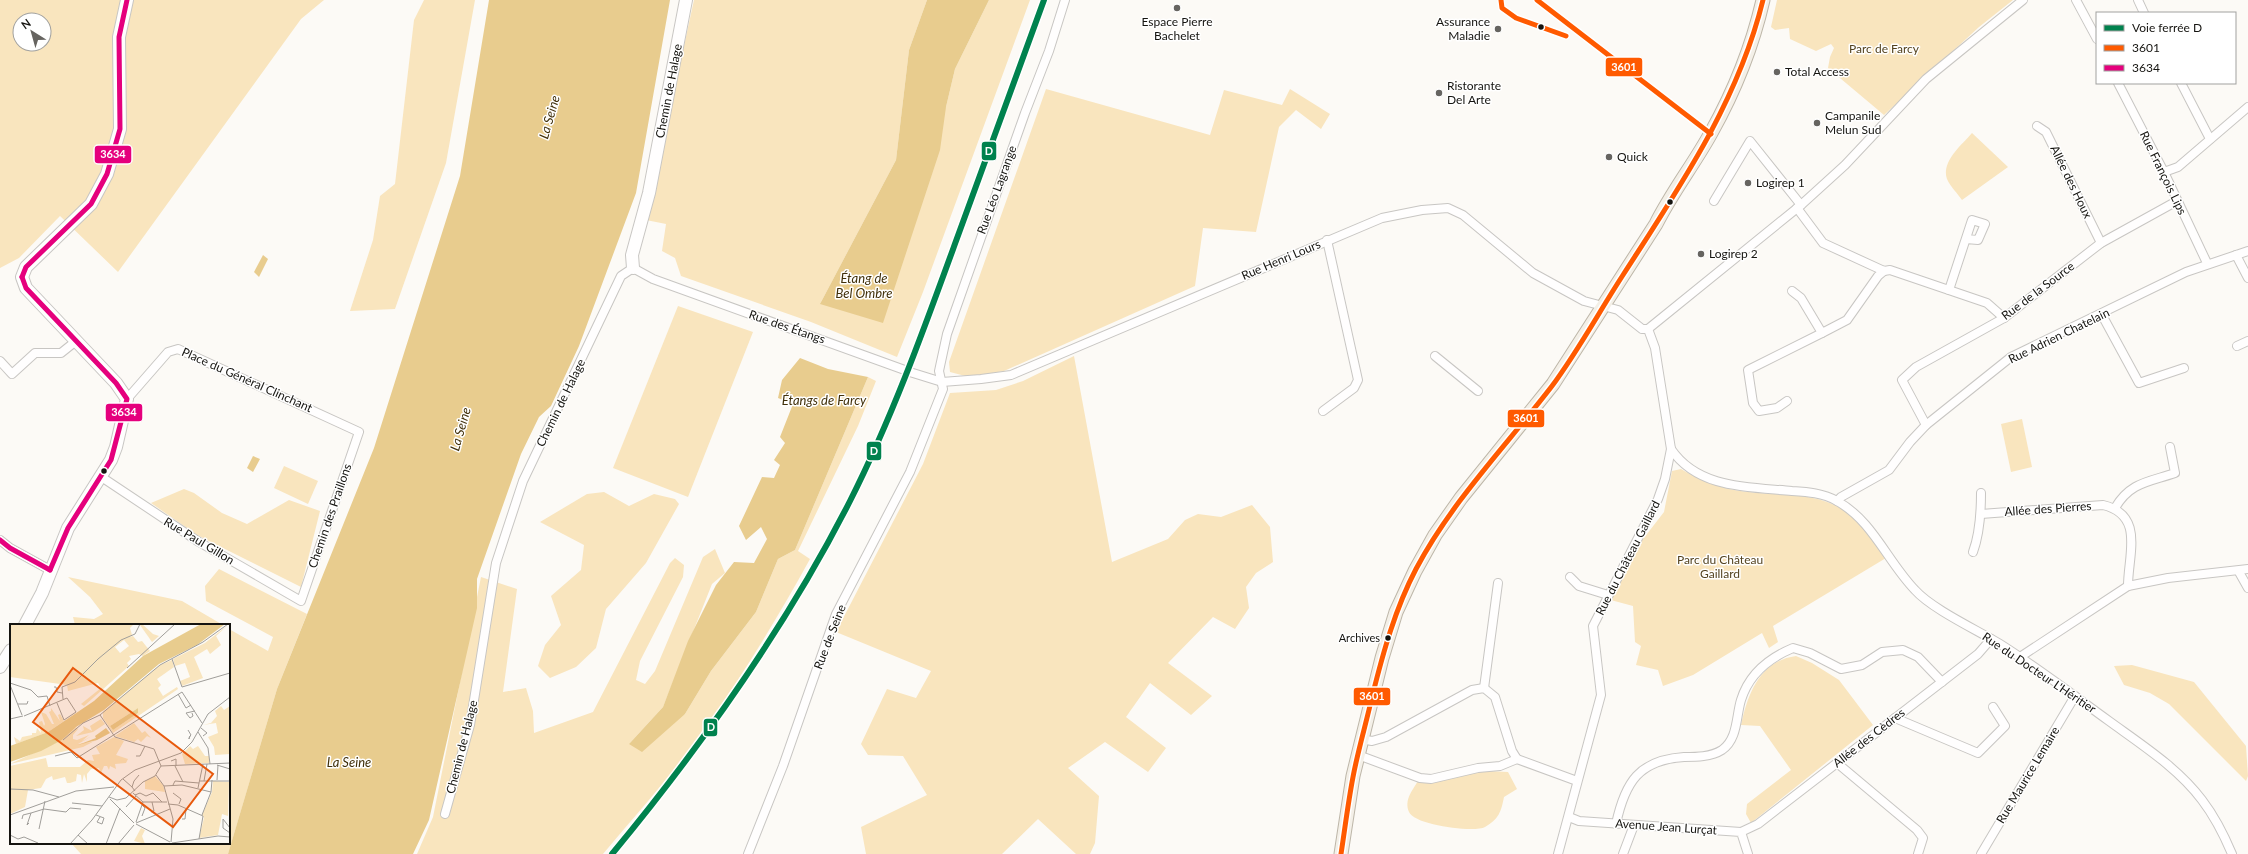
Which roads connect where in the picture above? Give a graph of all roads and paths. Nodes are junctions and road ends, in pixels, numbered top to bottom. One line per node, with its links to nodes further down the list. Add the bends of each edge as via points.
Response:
1 (127, 0): 37 (street, via 119,37 120,129 107,174 91,204 26,268 22,277 26,288)
2 (686, 0): 27 (street, Chemin de Halage, via 648,193 632,254)
3 (1065, 0): 43 (street, Rue Léo Lagrange, via 1049,51 959,296 939,361)
4 (1763, 0): 32 (main road, via 1748,57 1732,95 1711,134)
5 (2023, 0): 20 (street, via 1926,79 1845,166)
6 (2073, 0): 9 (street)
7 (2076, 0): 9 (street)
8 (2138, 0): 10 (street)
9 (2080, 8): 11 (street)
10 (2144, 12)
11 (2096, 38)
12 (2119, 84): 17 (street, Rue François Lips)
13 (2182, 84): 16 (street)
14 (2248, 107): 16 (street)
15 (2037, 126): 23 (street, Allée des Houx, via 2046,132)
16 (2210, 139): 17 (street, via 2178,167)
17 (2164, 172): 19 (street, Rue François Lips)
18 (1714, 200): 20 (street, via 1750,141)
19 (2177, 200): 23 (street, Rue de la Source); 26 (street, Rue François Lips)
20 (1799, 206): 28 (street, via 1823,243); 35 (street)
21 (1966, 239): 30 (street)
22 (1327, 240): 32 (street, Rue Henri Lours, via 1382,218 1448,208 1463,215 1533,272 1584,301); 43 (street, Rue Henri Lours, via 1011,375); 47 (street, via 1358,380 1354,388)
23 (2101, 243): 34 (street, Rue de la Source)
24 (2248, 251): 25 (street, Rue Adrien Chatelain)
25 (2236, 255): 26 (street, Rue Adrien Chatelain); 29 (street)
26 (2207, 263): 33 (street, Rue Adrien Chatelain)
27 (633, 268): 43 (street, Rue des Étangs, via 653,279); 85 (street, Chemin de Halage, via 621,276 523,481 496,563 470,725)
28 (1884, 271): 30 (street, via 1890,270); 36 (street, via 1847,320)
29 (2248, 278)
30 (1949, 290): 34 (street, via 1987,303)
31 (1792, 291): 36 (street, via 1801,298)
32 (1604, 305): 35 (street, Rue Henri Lours, via 1622,312 1642,329); 80 (main road, via 1543,396 1448,516 1418,566 1390,629)
33 (2102, 315): 42 (street, via 2139,384); 48 (street, Rue Adrien Chatelain, via 2011,357)
34 (2004, 318): 48 (street, Rue de la Source, via 1916,367 1902,380)
35 (1648, 329): 51 (street, via 1655,348)
36 (1822, 333): 46 (street, via 1748,370 1753,403 1759,411 1777,408)
37 (76, 341): 41 (street, via 61,353 35,354 12,374); 45 (street)
38 (2248, 341): 39 (street)
39 (2237, 346)
40 (1436, 356): 44 (street)
41 (0, 361)
42 (2184, 368)
43 (942, 382): 90 (street, Rue de Seine, via 943,389 910,472 836,614 784,766)
44 (1478, 391)
45 (127, 398): 49 (street, Place du Général Clinchant, via 168,352 178,348); 54 (street, via 116,447)
46 (1787, 401)
47 (1322, 411)
48 (1926, 425): 56 (street, Rue Adrien Chatelain, via 1889,470)
49 (359, 432): 69 (street, Chemin des Praillons)
50 (2170, 447): 57 (street, via 2175,473 2135,485 2121,497)
51 (1671, 449): 52 (street); 53 (street, Rue du Château Gaillard)
52 (1680, 462): 53 (street); 56 (street, Rue du Docteur L'Héritier, via 1699,474 1729,485 1818,493)
53 (1668, 465): 68 (street, Rue du Château Gaillard, via 1658,499)
54 (100, 476): 62 (street, via 68,528); 69 (street, Rue Paul Gillon, via 199,542)
55 (1981, 493): 58 (street)
56 (1837, 501): 71 (street, Rue du Docteur L'Héritier, via 1860,518 1915,590)
57 (2115, 508): 58 (street, Allée des Pierres, via 2103,505); 66 (street, via 2127,520 2132,534)
58 (1981, 514): 60 (street, via 1977,543)
59 (0, 540): 62 (street)
60 (1973, 552)
61 (2248, 569): 63 (street)
62 (50, 570): 70 (street, via 42,593)
63 (2239, 572): 66 (street, via 2168,578); 67 (street)
64 (1570, 577): 68 (street, via 1579,586)
65 (1498, 583): 76 (street)
66 (2128, 586): 73 (street)
67 (2248, 588)
68 (1608, 595): 84 (street, Rue du Château Gaillard, via 1593,626 1601,695)
69 (301, 601)
70 (26, 624)
71 (1992, 639): 73 (street, Rue du Docteur L'Héritier); 75 (street, Allée des Cèdres, via 1978,654)
72 (10, 652): 74 (street)
73 (2020, 656): 77 (street, Rue du Docteur L'Héritier)
74 (0, 667)
75 (1942, 682): 79 (street, Allée des Cèdres); 87 (street, via 1923,661 1903,650 1882,652 1862,664 1842,669 1810,653 1792,648 1779,654 1758,670 1742,699 1730,741 1722,750 1704,756 1662,759 1646,766 1625,792)
76 (1484, 688): 80 (street, via 1472,690 1386,737 1372,741); 82 (street, via 1495,697 1512,751)
77 (2075, 696): 96 (street, Rue Maurice Lemaire); 97 (street, Rue du Docteur L'Héritier, via 2159,757 2185,781 2202,799)
78 (1993, 707): 79 (street, via 2005,726 1978,753)
79 (1895, 718): 83 (street, Allée des Cèdres)
80 (1361, 739): 81 (main road)
81 (1358, 754): 82 (street, via 1420,778 1431,779 1478,768 1500,766); 91 (main road)
82 (1517, 759): 84 (street)
83 (1836, 763): 89 (street, Allée des Cèdres, via 1758,824); 95 (street, via 1917,830 1923,838)
84 (1577, 781): 86 (street, Rue du Château Gaillard)
85 (445, 814)
86 (1568, 817): 87 (street, Avenue Jean Lurçat, via 1579,821); 92 (street, Rue du Château Gaillard)
87 (1616, 824): 88 (street, Avenue Jean Lurçat)
88 (1634, 825): 89 (street, Avenue Jean Lurçat); 93 (street)
89 (1742, 832): 94 (street)
90 (748, 854)
91 (1341, 854)
92 (1558, 854)
93 (1623, 854)
94 (1748, 854)
95 (1918, 854)
96 (1982, 854)
97 (2232, 854)

